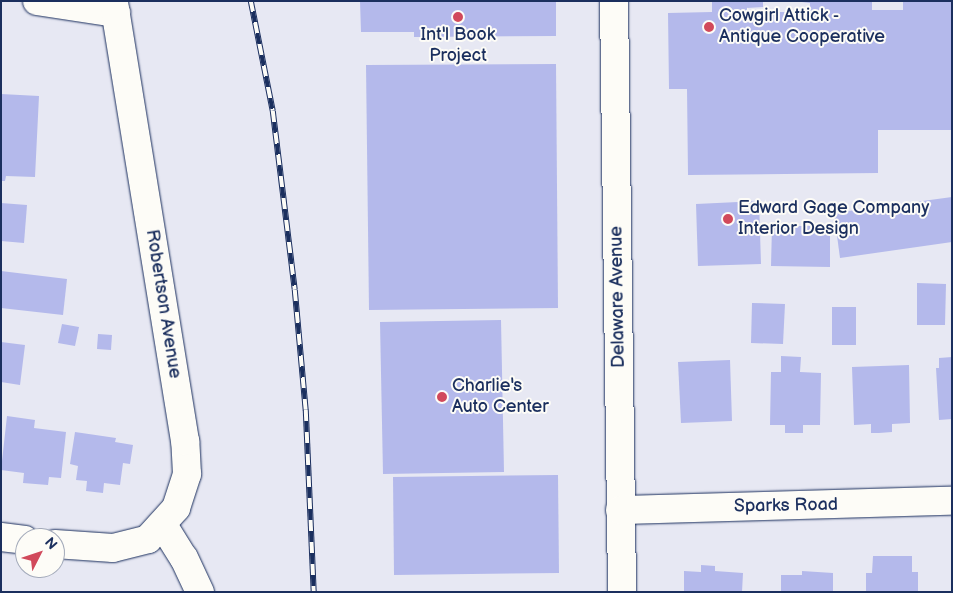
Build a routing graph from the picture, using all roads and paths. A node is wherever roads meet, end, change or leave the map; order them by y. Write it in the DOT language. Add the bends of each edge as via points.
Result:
graph roads {
  1 [pos="37,1"];
  2 [pos="614,1"];
  3 [pos="115,7"];
  4 [pos="952,501"];
  5 [pos="620,510"];
  6 [pos="163,526"];
  7 [pos="1,537"];
  8 [pos="15,539"];
  9 [pos="65,544"];
  10 [pos="200,592"];
  11 [pos="622,592"];
  1 -- 3 [label="street"];
  2 -- 5 [label="street, Delaware Avenue"];
  3 -- 6 [label="street, Robertson Avenue" via="185,441 187,474 184,491"];
  4 -- 5 [label="street, Sparks Road"];
  5 -- 11 [label="street, Delaware Avenue"];
  6 -- 9 [label="street" via="148,539 129,546"];
  6 -- 10 [label="street" via="184,558"];
  7 -- 8 [label="street"];
}
